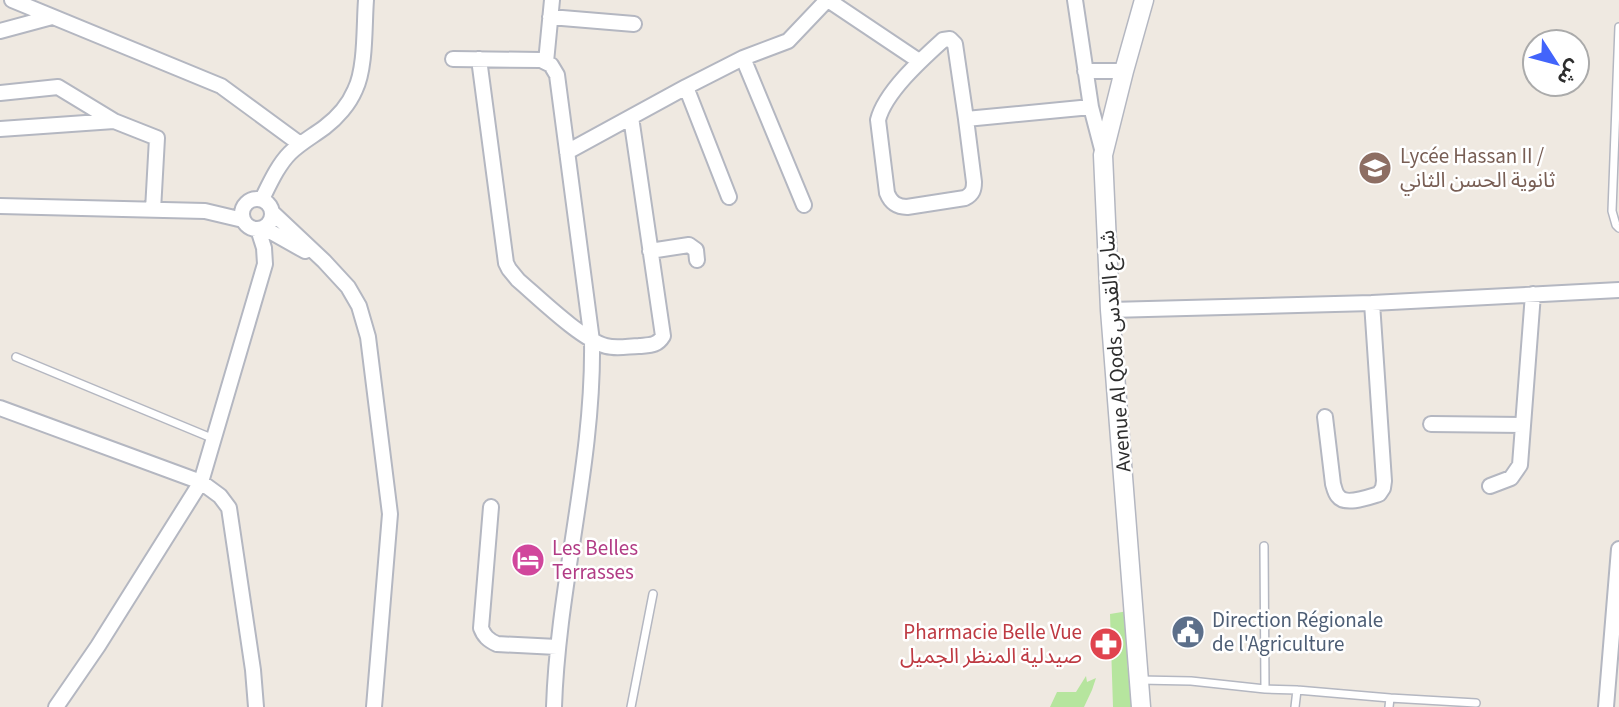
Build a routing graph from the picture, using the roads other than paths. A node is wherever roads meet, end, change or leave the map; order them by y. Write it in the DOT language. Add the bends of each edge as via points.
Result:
graph roads {
  1 [pos="12,0"];
  2 [pos="366,0"];
  3 [pos="552,0"];
  4 [pos="828,0"];
  5 [pos="1075,0"];
  6 [pos="1144,0"];
  7 [pos="550,17"];
  8 [pos="52,18"];
  9 [pos="634,24"];
  10 [pos="1619,27"];
  11 [pos="0,31"];
  12 [pos="743,58"];
  13 [pos="453,59"];
  14 [pos="479,59"];
  15 [pos="919,61"];
  16 [pos="547,62"];
  17 [pos="1085,71"];
  18 [pos="1124,71"];
  19 [pos="686,87"];
  20 [pos="0,93"];
  21 [pos="1091,107"];
  22 [pos="631,117"];
  23 [pos="966,119"];
  24 [pos="114,121"];
  25 [pos="0,129"];
  26 [pos="300,144"];
  27 [pos="567,152"];
  28 [pos="1104,155"];
  29 [pos="729,197"];
  30 [pos="262,199"];
  31 [pos="246,203"];
  32 [pos="804,205"];
  33 [pos="0,206"];
  34 [pos="153,210"];
  35 [pos="205,211"];
  36 [pos="273,213"];
  37 [pos="243,220"];
  38 [pos="261,228"];
  39 [pos="1619,228"];
  40 [pos="650,251"];
  41 [pos="697,260"];
  42 [pos="324,261"];
  43 [pos="1619,290"];
  44 [pos="1533,294"];
  45 [pos="1372,303"];
  46 [pos="1110,310"];
  47 [pos="592,341"];
  48 [pos="16,357"];
  49 [pos="0,408"];
  50 [pos="1325,417"];
  51 [pos="1431,424"];
  52 [pos="1523,425"];
  53 [pos="214,439"];
  54 [pos="201,482"];
  55 [pos="1490,486"];
  56 [pos="491,507"];
  57 [pos="1264,546"];
  58 [pos="1619,549"];
  59 [pos="653,594"];
  60 [pos="1616,624"];
  61 [pos="557,648"];
  62 [pos="1139,680"];
  63 [pos="1265,688"];
  64 [pos="1297,690"];
  65 [pos="1390,698"];
  66 [pos="1476,703"];
  67 [pos="55,707"];
  68 [pos="256,707"];
  69 [pos="374,707"];
  70 [pos="554,707"];
  71 [pos="631,707"];
  72 [pos="1141,707"];
  73 [pos="1295,707"];
  74 [pos="1389,707"];
  75 [pos="1606,707"];
  1 -- 8 [label="street"];
  2 -- 26 [label="street" via="356,90 326,127"];
  3 -- 7 [label="street"];
  4 -- 12 [label="street" via="788,41"];
  4 -- 15 [label="street"];
  5 -- 17 [label="street"];
  6 -- 18 [label="street, Avenue Al Qods شارع القدس"];
  7 -- 9 [label="street"];
  7 -- 16 [label="street"];
  8 -- 11 [label="street"];
  8 -- 26 [label="street" via="221,86"];
  10 -- 39 [label="lane" via="1612,211"];
  12 -- 19 [label="street"];
  12 -- 32 [label="street"];
  13 -- 14 [label="street"];
  14 -- 16 [label="street"];
  14 -- 47 [label="street" via="509,270"];
  15 -- 23 [label="street" via="943,40 955,44"];
  15 -- 23 [label="street" via="889,98 878,120 892,202 907,207 971,194 974,181"];
  16 -- 27 [label="street" via="557,75"];
  17 -- 18 [label="street"];
  17 -- 21 [label="street"];
  18 -- 28 [label="street, Avenue Al Qods شارع القدس"];
  19 -- 22 [label="street"];
  19 -- 29 [label="street"];
  20 -- 24 [label="street" via="58,87"];
  21 -- 23 [label="street"];
  21 -- 28 [label="street"];
  22 -- 27 [label="street"];
  22 -- 40 [label="street"];
  24 -- 25 [label="street"];
  24 -- 34 [label="street" via="156,138"];
  26 -- 30 [label="street" via="278,169"];
  27 -- 47 [label="street"];
  28 -- 46 [label="street, Avenue Al Qods شارع القدس"];
  30 -- 31 [label="street"];
  30 -- 36 [label="street"];
  31 -- 35 [label="street"];
  31 -- 37 [label="street"];
  33 -- 34 [label="street"];
  34 -- 35 [label="street"];
  35 -- 37 [label="street"];
  36 -- 38 [label="street" via="269,224"];
  36 -- 42 [label="street"];
  37 -- 38 [label="street"];
  38 -- 42 [label="street"];
  38 -- 53 [label="street" via="265,264"];
  40 -- 41 [label="street" via="689,245 696,250"];
  40 -- 47 [label="street" via="661,340 654,345 613,347"];
  42 -- 69 [label="street" via="348,287 368,337 390,513"];
  43 -- 44 [label="street"];
  44 -- 45 [label="street"];
  44 -- 52 [label="street"];
  45 -- 46 [label="street"];
  45 -- 50 [label="street" via="1384,481 1379,494 1339,498 1333,484"];
  46 -- 62 [label="street, Avenue Al Qods شارع القدس"];
  47 -- 61 [label="street" via="585,450"];
  48 -- 53 [label="lane"];
  49 -- 54 [label="street"];
  51 -- 52 [label="street"];
  52 -- 55 [label="street" via="1517,471"];
  53 -- 54 [label="street"];
  54 -- 67 [label="street"];
  54 -- 68 [label="street" via="229,508"];
  56 -- 61 [label="street" via="481,628 489,641 497,644"];
  57 -- 63 [label="lane"];
  58 -- 60 [label="street"];
  59 -- 71 [label="lane"];
  60 -- 75 [label="street"];
  61 -- 70 [label="street"];
  62 -- 63 [label="lane"];
  62 -- 72 [label="street, Avenue Al Qods شارع القدس"];
  63 -- 64 [label="lane"];
  64 -- 65 [label="lane"];
  64 -- 73 [label="lane"];
  65 -- 66 [label="lane"];
  65 -- 74 [label="lane"];
}
